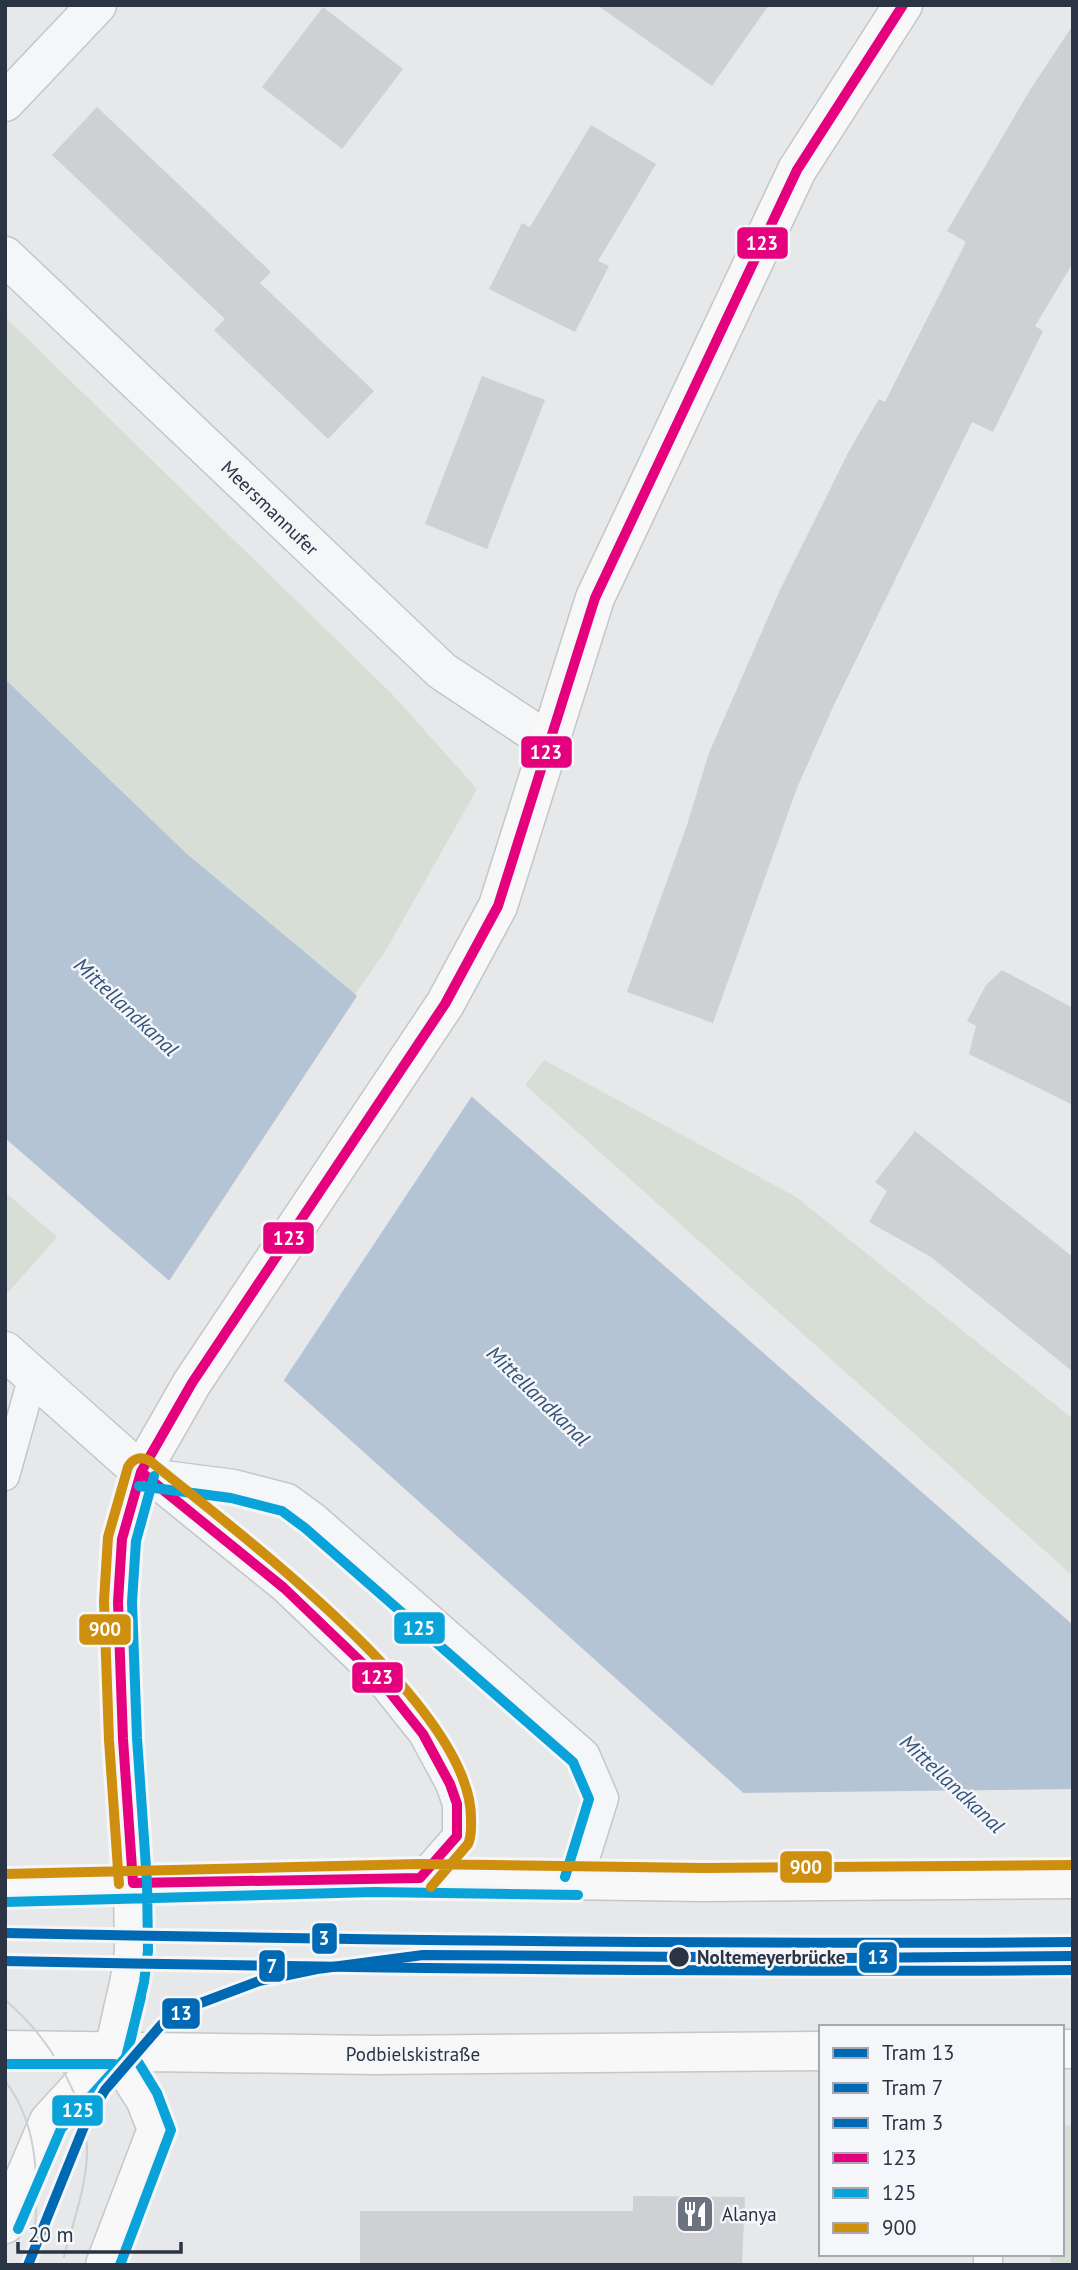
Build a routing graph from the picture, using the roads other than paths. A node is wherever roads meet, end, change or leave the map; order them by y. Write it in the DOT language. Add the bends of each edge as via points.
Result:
graph roads {
  1 [pos="97,5"];
  2 [pos="903,5"];
  3 [pos="5,102"];
  4 [pos="5,256"];
  5 [pos="549,742"];
  6 [pos="19,1364"];
  7 [pos="141,1472"];
  8 [pos="5,1476"];
  9 [pos="420,1878"];
  10 [pos="1073,1879"];
  11 [pos="578,1881"];
  12 [pos="133,1883"];
  13 [pos="5,1888"];
  14 [pos="5,2050"];
  15 [pos="114,2050"];
  16 [pos="819,2051"];
  17 [pos="5,2224"];
  18 [pos="105,2265"];
  1 -- 3 [label="street"];
  2 -- 5 [label="main road" via="797,170 595,598"];
  4 -- 5 [label="street, Meersmannufer" via="442,671"];
  5 -- 7 [label="main road" via="498,906 444,1004 192,1383"];
  6 -- 7 [label="street"];
  6 -- 8 [label="lane"];
  7 -- 9 [label="lane" via="284,1588 380,1680 423,1734 453,1794 457,1836"];
  7 -- 11 [label="lane" via="234,1484 288,1498 586,1754 604,1798"];
  7 -- 12 [label="main road" via="122,1539 118,1602"];
  9 -- 11 [label="main road"];
  9 -- 12 [label="main road"];
  10 -- 11 [label="main road"];
  12 -- 13 [label="main road"];
  12 -- 15 [label="main road" via="134,1951"];
  14 -- 15 [label="main road, Podbielskistraße"];
  15 -- 16 [label="main road, Podbielskistraße" via="376,2055"];
  15 -- 17 [label="main road" via="49,2121"];
  15 -- 18 [label="main road" via="145,2099 157,2129"];
}
